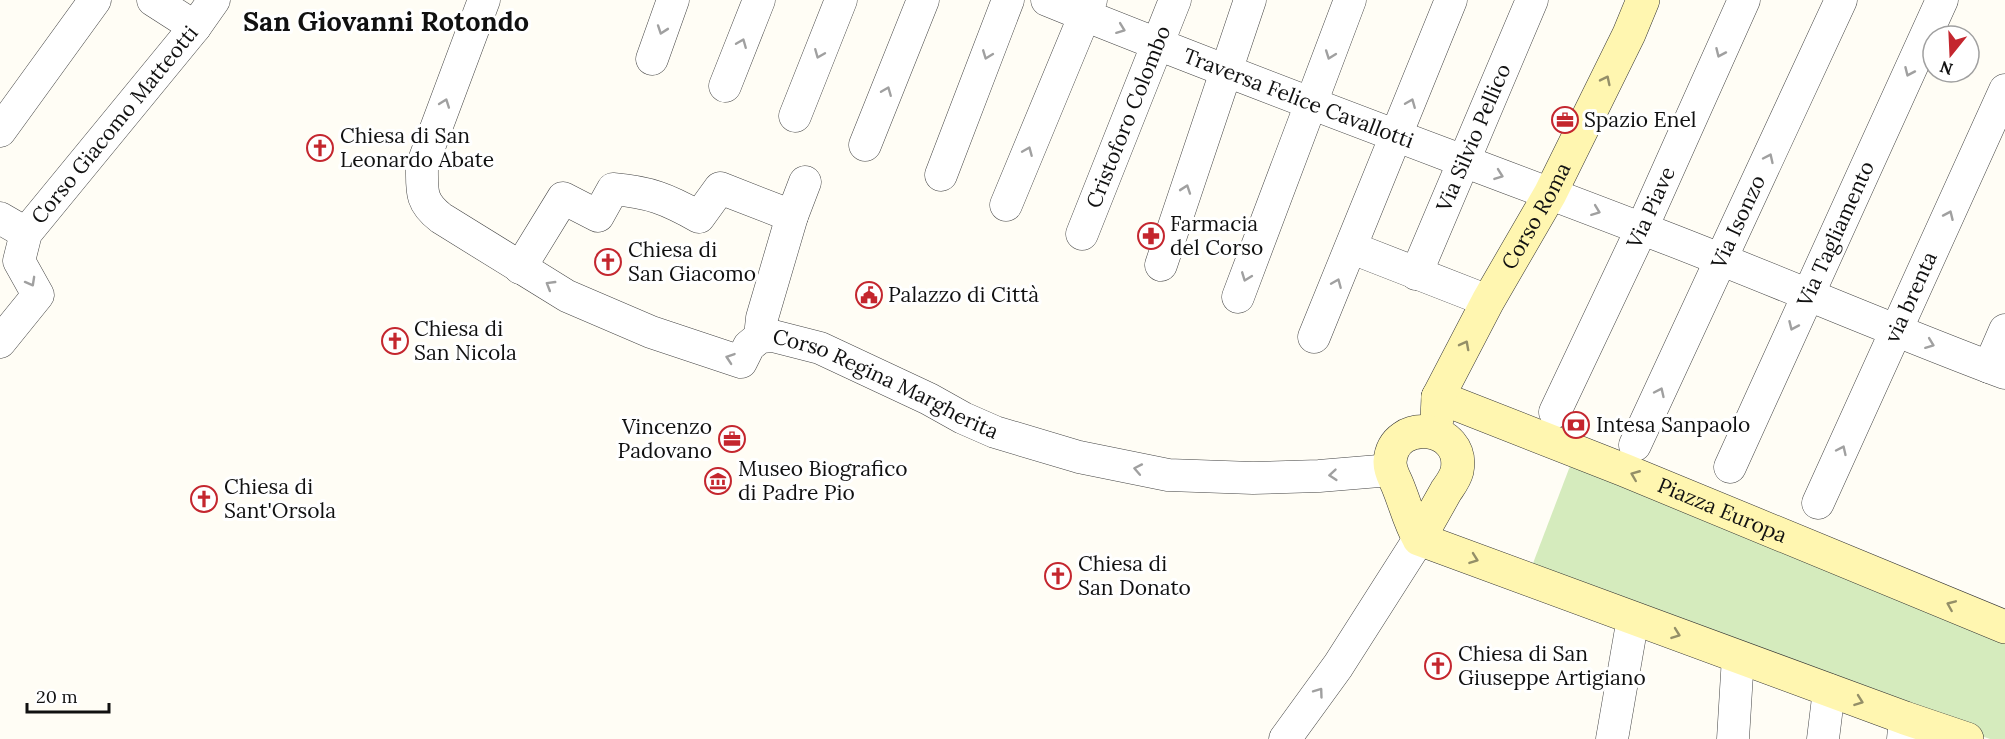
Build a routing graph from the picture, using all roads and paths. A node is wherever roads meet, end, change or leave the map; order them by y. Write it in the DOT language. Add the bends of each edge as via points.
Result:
graph roads {
  1 [pos="95,0"];
  2 [pos="153,0"];
  3 [pos="214,0"];
  4 [pos="484,0"];
  5 [pos="673,0"];
  6 [pos="759,0"];
  7 [pos="841,0"];
  8 [pos="922,0"];
  9 [pos="1008,0"];
  10 [pos="1047,0"];
  11 [pos="1175,0"];
  12 [pos="1250,0"];
  13 [pos="1350,0"];
  14 [pos="1451,0"];
  15 [pos="1532,0"];
  16 [pos="1643,0"];
  17 [pos="1744,0"];
  18 [pos="1841,0"];
  19 [pos="1942,0"];
  20 [pos="1088,8"];
  21 [pos="195,27"];
  22 [pos="1157,44"];
  23 [pos="652,59"];
  24 [pos="1226,71"];
  25 [pos="725,86"];
  26 [pos="2005,90"];
  27 [pos="1312,104"];
  28 [pos="795,116"];
  29 [pos="0,131"];
  30 [pos="1398,135"];
  31 [pos="865,145"];
  32 [pos="1463,162"];
  33 [pos="941,176"];
  34 [pos="805,182"];
  35 [pos="1550,194"];
  36 [pos="1006,205"];
  37 [pos="792,216"];
  38 [pos="13,225"];
  39 [pos="1642,228"];
  40 [pos="1083,234"];
  41 [pos="1352,248"];
  42 [pos="1722,260"];
  43 [pos="1161,265"];
  44 [pos="520,268"];
  45 [pos="1416,274"];
  46 [pos="1808,294"];
  47 [pos="1238,297"];
  48 [pos="1488,302"];
  49 [pos="2005,330"];
  50 [pos="1897,332"];
  51 [pos="760,337"];
  52 [pos="1314,337"];
  53 [pos="0,342"];
  54 [pos="1997,370"];
  55 [pos="1438,397"];
  56 [pos="1479,412"];
  57 [pos="1555,412"];
  58 [pos="1441,437"];
  59 [pos="1635,445"];
  60 [pos="1730,467"];
  61 [pos="1394,477"];
  62 [pos="1448,488"];
  63 [pos="1818,503"];
  64 [pos="1419,539"];
  65 [pos="1633,618"];
  66 [pos="2005,627"];
  67 [pos="1738,657"];
  68 [pos="1829,690"];
  69 [pos="1904,728"];
  70 [pos="1285,739"];
  71 [pos="1612,739"];
  72 [pos="1733,739"];
  73 [pos="1823,739"];
  74 [pos="1967,739"];
  1 -- 29 [label="street"];
  2 -- 21 [label="street"];
  3 -- 21 [label="street, Corso Giacomo Matteotti"];
  44 -- 4 [label="street, Corso Regina Margherita, one-way" via="429,209 422,191 422,166"];
  5 -- 23 [label="street, one-way"];
  25 -- 6 [label="street, one-way"];
  7 -- 28 [label="street, one-way"];
  31 -- 8 [label="street, one-way"];
  9 -- 33 [label="street, one-way"];
  10 -- 20 [label="street, Traversa Felice Cavallotti"];
  11 -- 22 [label="street, Cristoforo Colombo"];
  12 -- 24 [label="street"];
  13 -- 27 [label="street, one-way"];
  30 -- 14 [label="street, one-way"];
  15 -- 32 [label="street, Via Silvio Pellico"];
  35 -- 16 [label="main road, Corso Roma, one-way"];
  17 -- 39 [label="street, Via Piave, one-way"];
  42 -- 18 [label="street, Via Isonzo, one-way"];
  19 -- 46 [label="street, Via Tagliamento, one-way"];
  20 -- 22 [label="street, Traversa Felice Cavallotti, one-way"];
  36 -- 20 [label="street, one-way"];
  21 -- 38 [label="street, Corso Giacomo Matteotti"];
  22 -- 24 [label="street, Traversa Felice Cavallotti"];
  22 -- 40 [label="street, Cristoforo Colombo"];
  24 -- 27 [label="street, Traversa Felice Cavallotti"];
  43 -- 24 [label="street, one-way"];
  50 -- 26 [label="street, via brenta, one-way"];
  27 -- 30 [label="street, Traversa Felice Cavallotti"];
  27 -- 47 [label="street, one-way"];
  30 -- 32 [label="street, Traversa Felice Cavallotti"];
  30 -- 41 [label="street"];
  32 -- 35 [label="street, Traversa Felice Cavallotti, one-way"];
  32 -- 45 [label="street, Via Silvio Pellico"];
  34 -- 37 [label="street"];
  35 -- 39 [label="street, Traversa Felice Cavallotti, one-way"];
  35 -- 48 [label="main road, Corso Roma"];
  37 -- 44 [label="street" via="720,188 699,217 667,199 641,191 613,189 598,216 563,198"];
  37 -- 51 [label="street"];
  38 -- 53 [label="street, Corso Giacomo Matteotti, one-way" via="19,261 38,295"];
  39 -- 42 [label="street, Traversa Felice Cavallotti"];
  39 -- 57 [label="street, Via Piave"];
  41 -- 45 [label="street"];
  52 -- 41 [label="street, one-way"];
  42 -- 46 [label="street, Traversa Felice Cavallotti"];
  59 -- 42 [label="street, Via Isonzo, one-way"];
  51 -- 44 [label="street, Corso Regina Margherita, one-way" via="749,346 741,362 651,332 567,296"];
  45 -- 48 [label="street"];
  46 -- 50 [label="street, Traversa Felice Cavallotti"];
  46 -- 60 [label="street, Via Tagliamento, one-way"];
  55 -- 48 [label="main road, Corso Roma, one-way"];
  49 -- 54 [label="street"];
  50 -- 54 [label="street, Traversa Felice Cavallotti, one-way"];
  63 -- 50 [label="street, via brenta, one-way"];
  61 -- 51 [label="street, Corso Regina Margherita, one-way" via="1171,475 1079,457 995,432 820,348 773,336"];
  55 -- 56 [label="main road, Piazza Europa"];
  55 -- 58 [label="main road, Corso Roma"];
  56 -- 58 [label="main road"];
  66 -- 56 [label="main road, Piazza Europa, one-way"];
  58 -- 61 [label="main road" via="1422,431 1403,438 1390,463"];
  58 -- 62 [label="main road" via="1455,451 1457,464"];
  61 -- 62 [label="main road" via="1408,494 1422,498"];
  61 -- 64 [label="main road"];
  62 -- 64 [label="main road"];
  64 -- 65 [label="main road, one-way"];
  70 -- 64 [label="street, one-way" via="1338,666"];
  65 -- 67 [label="main road, one-way"];
  65 -- 71 [label="street"];
  67 -- 68 [label="main road"];
  67 -- 72 [label="street"];
  68 -- 69 [label="main road, one-way"];
  68 -- 73 [label="street"];
  69 -- 74 [label="main road"];
}
